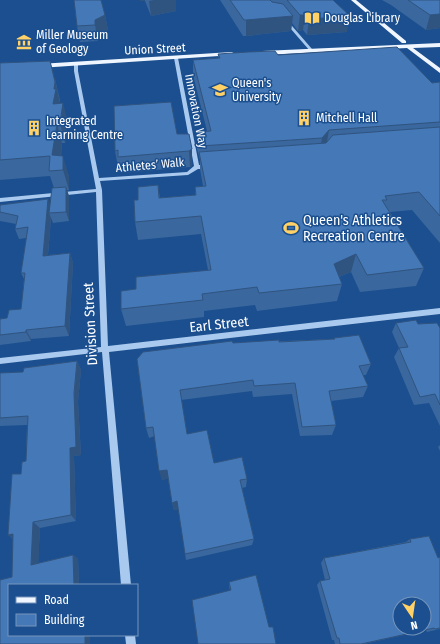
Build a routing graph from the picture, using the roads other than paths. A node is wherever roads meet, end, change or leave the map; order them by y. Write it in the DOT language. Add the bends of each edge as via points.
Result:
graph roads {
  1 [pos="353,0"];
  2 [pos="283,17"];
  3 [pos="440,40"];
  4 [pos="404,42"];
  5 [pos="440,45"];
  6 [pos="409,47"];
  7 [pos="311,50"];
  8 [pos="259,53"];
  9 [pos="236,54"];
  10 [pos="176,58"];
  11 [pos="76,63"];
  12 [pos="31,66"];
  13 [pos="440,71"];
  14 [pos="219,166"];
  15 [pos="197,168"];
  16 [pos="97,180"];
  17 [pos="99,190"];
  18 [pos="0,200"];
  19 [pos="440,311"];
  20 [pos="105,349"];
  21 [pos="0,361"];
  22 [pos="126,584"];
  1 -- 4 [label="main road"];
  2 -- 7 [label="street"];
  3 -- 4 [label="main road"];
  4 -- 6 [label="street"];
  4 -- 7 [label="main road"];
  5 -- 6 [label="main road"];
  6 -- 7 [label="main road"];
  6 -- 13 [label="main road"];
  7 -- 8 [label="main road"];
  9 -- 10 [label="main road, Union Street"];
  10 -- 11 [label="main road, Union Street"];
  10 -- 15 [label="street, Innovation Way"];
  11 -- 12 [label="main road, Union Street"];
  11 -- 16 [label="street, Division Street"];
  14 -- 15 [label="street, Athletes’ Walk"];
  15 -- 16 [label="street, Athletes’ Walk" via="188,173"];
  16 -- 17 [label="street, Division Street"];
  17 -- 18 [label="street"];
  17 -- 20 [label="street, Division Street"];
  19 -- 20 [label="street, Earl Street"];
  20 -- 21 [label="street, Earl Street"];
  20 -- 22 [label="street, Division Street"];
}
